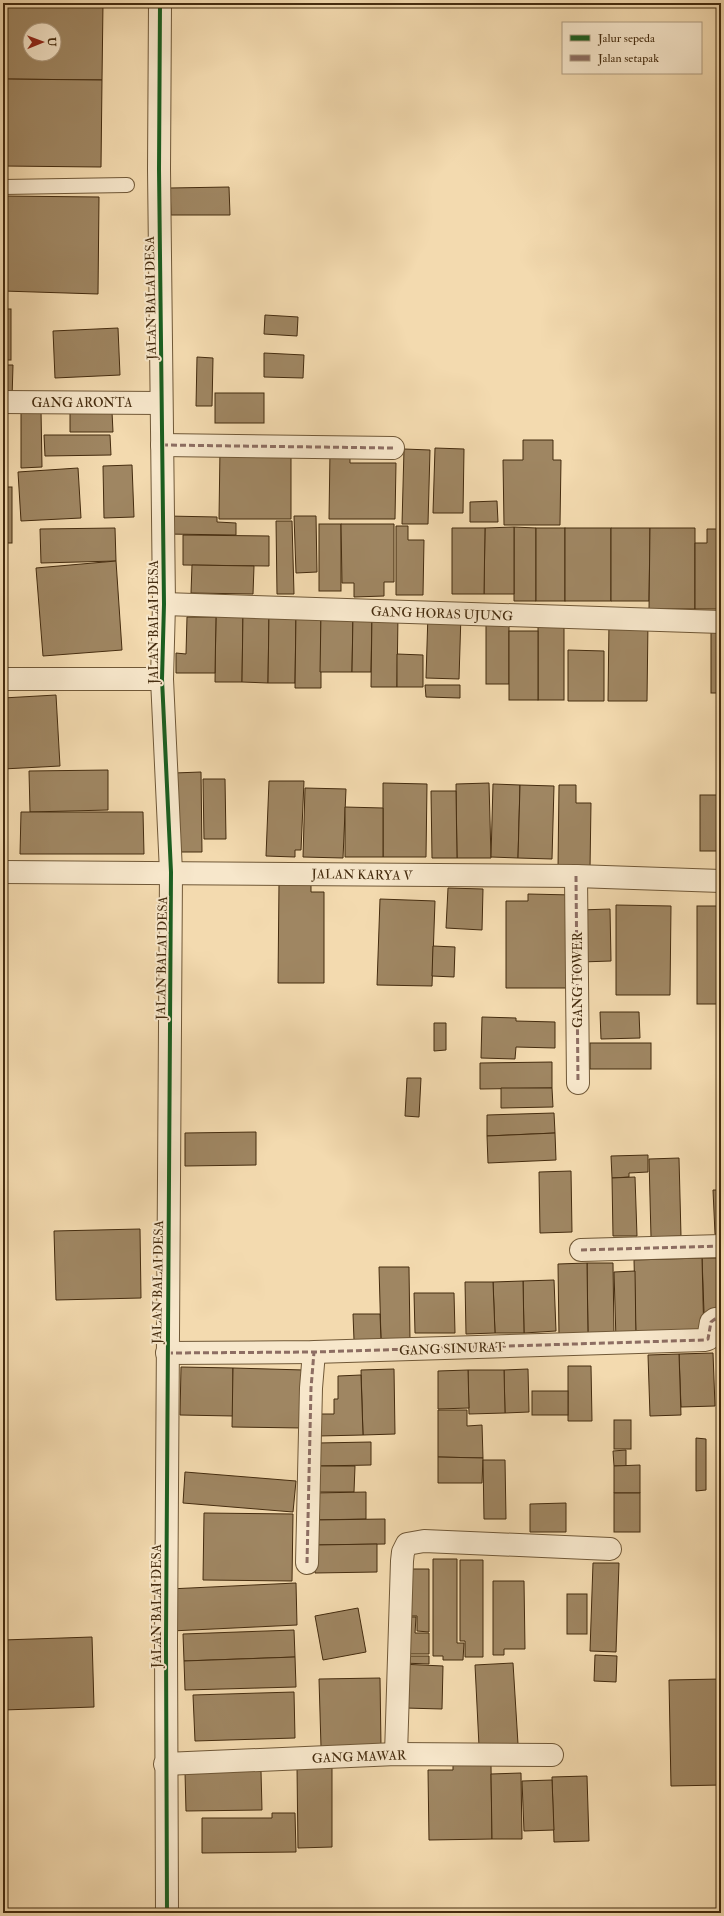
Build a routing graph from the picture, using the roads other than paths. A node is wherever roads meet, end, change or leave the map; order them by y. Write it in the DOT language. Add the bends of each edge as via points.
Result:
graph roads {
  1 [pos="160,3"];
  2 [pos="127,185"];
  3 [pos="3,187"];
  4 [pos="3,402"];
  5 [pos="161,402"];
  6 [pos="162,445"];
  7 [pos="393,448"];
  8 [pos="164,604"];
  9 [pos="721,622"];
  10 [pos="3,679"];
  11 [pos="162,679"];
  12 [pos="3,872"];
  13 [pos="171,872"];
  14 [pos="576,876"];
  15 [pos="721,881"];
  16 [pos="578,1083"];
  17 [pos="721,1246"];
  18 [pos="581,1250"];
  19 [pos="721,1318"];
  20 [pos="314,1352"];
  21 [pos="167,1353"];
  22 [pos="610,1549"];
  23 [pos="307,1563"];
  24 [pos="396,1754"];
  25 [pos="552,1755"];
  26 [pos="165,1764"];
  27 [pos="167,1913"];
  1 -- 5 [label="street, JALAN BALAI DESA"];
  2 -- 3 [label="lane"];
  4 -- 5 [label="street, GANG ARONTA"];
  5 -- 6 [label="street, JALAN BALAI DESA"];
  6 -- 7 [label="street"];
  6 -- 8 [label="street, JALAN BALAI DESA"];
  8 -- 9 [label="street, GANG HORAS UJUNG"];
  8 -- 11 [label="street, JALAN BALAI DESA"];
  10 -- 11 [label="street"];
  11 -- 13 [label="street, JALAN BALAI DESA"];
  12 -- 13 [label="street, JALAN KARYA V"];
  13 -- 14 [label="street, JALAN KARYA V"];
  13 -- 21 [label="street, JALAN BALAI DESA"];
  14 -- 15 [label="street, JALAN KARYA V"];
  14 -- 16 [label="street, GANG TOWER"];
  17 -- 18 [label="street"];
  19 -- 20 [label="street, GANG SINURAT" via="711,1322 708,1339 704,1340"];
  20 -- 21 [label="street, GANG SINURAT"];
  20 -- 23 [label="street"];
  21 -- 26 [label="street, JALAN BALAI DESA"];
  22 -- 24 [label="street" via="424,1541 407,1544 402,1561"];
  24 -- 25 [label="street, GANG MAWAR"];
  24 -- 26 [label="street, GANG MAWAR"];
  26 -- 27 [label="street, JALAN BALAI DESA"];
}
